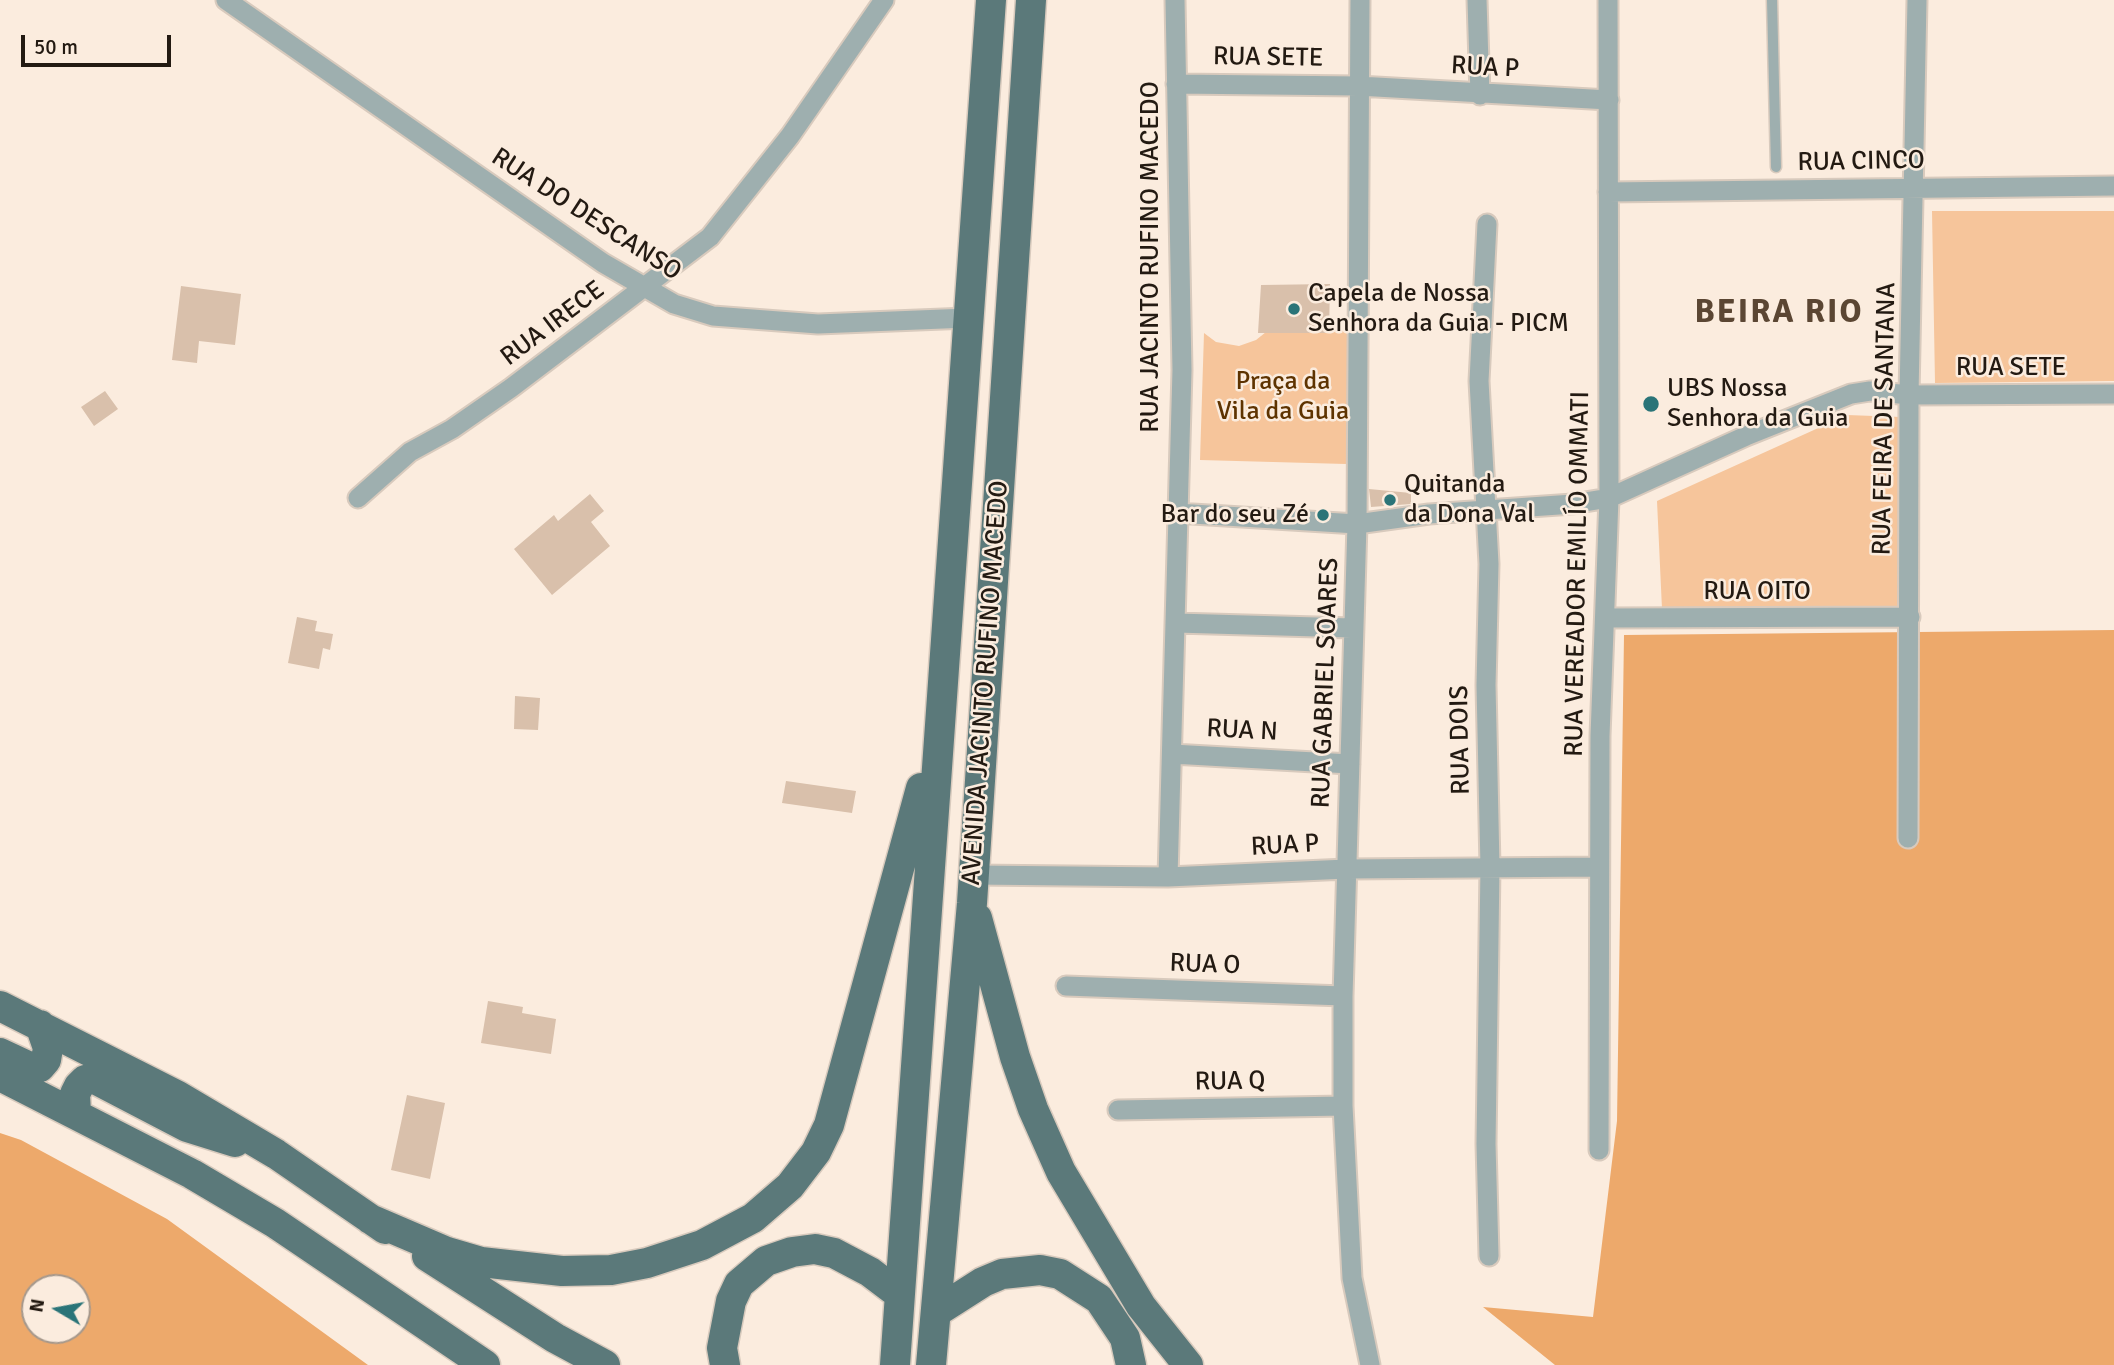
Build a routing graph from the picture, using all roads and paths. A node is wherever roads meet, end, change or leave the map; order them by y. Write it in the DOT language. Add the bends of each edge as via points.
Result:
graph roads {
  1 [pos="226,0"];
  2 [pos="884,0"];
  3 [pos="991,0"];
  4 [pos="1031,0"];
  5 [pos="1175,0"];
  6 [pos="1360,0"];
  7 [pos="1477,0"];
  8 [pos="1608,0"];
  9 [pos="1773,0"];
  10 [pos="1917,0"];
  11 [pos="1176,84"];
  12 [pos="1358,86"];
  13 [pos="1480,95"];
  14 [pos="1609,100"];
  15 [pos="981,148"];
  16 [pos="1776,167"];
  17 [pos="2114,186"];
  18 [pos="1914,188"];
  19 [pos="1608,192"];
  20 [pos="1487,224"];
  21 [pos="1013,274"];
  22 [pos="644,288"];
  23 [pos="968,318"];
  24 [pos="2114,394"];
  25 [pos="1909,395"];
  26 [pos="962,412"];
  27 [pos="1609,498"];
  28 [pos="358,499"];
  29 [pos="1487,512"];
  30 [pos="1176,513"];
  31 [pos="1357,524"];
  32 [pos="996,527"];
  33 [pos="1910,617"];
  34 [pos="1605,618"];
  35 [pos="1175,623"];
  36 [pos="1352,628"];
  37 [pos="938,723"];
  38 [pos="1172,754"];
  39 [pos="1350,764"];
  40 [pos="1908,838"];
  41 [pos="1490,867"];
  42 [pos="1599,867"];
  43 [pos="1347,869"];
  44 [pos="1168,877"];
  45 [pos="973,889"];
  46 [pos="1066,986"];
  47 [pos="1343,996"];
  48 [pos="0,1006"];
  49 [pos="40,1025"];
  50 [pos="0,1053"];
  51 [pos="0,1076"];
  52 [pos="1343,1106"];
  53 [pos="1118,1110"];
  54 [pos="76,1114"];
  55 [pos="1599,1150"];
  56 [pos="276,1154"];
  57 [pos="370,1219"];
  58 [pos="1489,1256"];
  59 [pos="899,1294"];
  60 [pos="936,1312"];
  61 [pos="485,1365"];
  62 [pos="605,1365"];
  63 [pos="725,1365"];
  64 [pos="895,1365"];
  65 [pos="931,1365"];
  66 [pos="1132,1365"];
  67 [pos="1188,1365"];
  68 [pos="1370,1365"];
  1 -- 22 [label="street, RUA DO DESCANSO"];
  2 -- 22 [label="street, RUA IRECE" via="730,214 694,251"];
  3 -- 15 [label="main road, AVENIDA JACINTO RUFINO MACEDO"];
  4 -- 21 [label="main road, AVENIDA JACINTO RUFINO MACEDO"];
  5 -- 11 [label="street, RUA JACINTO RUFINO MACEDO"];
  6 -- 12 [label="street, RUA GABRIEL SOARES"];
  7 -- 13 [label="street"];
  8 -- 14 [label="street, RUA VEREADOR EMILÍO OMMATI"];
  9 -- 16 [label="lane"];
  10 -- 18 [label="street, RUA FEIRA DE SANTANA"];
  11 -- 12 [label="street, RUA SETE"];
  11 -- 30 [label="street, RUA JACINTO RUFINO MACEDO" via="1182,277"];
  12 -- 13 [label="street, RUA P"];
  12 -- 31 [label="street, RUA GABRIEL SOARES"];
  13 -- 14 [label="street, RUA P"];
  14 -- 19 [label="street, RUA VEREADOR EMILÍO OMMATI"];
  15 -- 21 [label="main road" via="993,130 1001,128 1013,142 1009,192"];
  15 -- 23 [label="main road, AVENIDA JACINTO RUFINO MACEDO"];
  17 -- 18 [label="street, RUA CINCO"];
  18 -- 19 [label="street, RUA CINCO"];
  18 -- 25 [label="street, RUA FEIRA DE SANTANA"];
  19 -- 27 [label="street, RUA VEREADOR EMILÍO OMMATI"];
  20 -- 29 [label="street, RUA DOIS" via="1479,381"];
  21 -- 32 [label="main road, AVENIDA JACINTO RUFINO MACEDO"];
  22 -- 23 [label="street, RUA DO DESCANSO" via="674,304 713,316 818,324"];
  22 -- 28 [label="street, RUA IRECE" via="452,429 410,452"];
  23 -- 26 [label="main road, AVENIDA JACINTO RUFINO MACEDO"];
  24 -- 25 [label="street, RUA SETE"];
  25 -- 27 [label="street" via="1851,394"];
  25 -- 33 [label="street, RUA FEIRA DE SANTANA"];
  26 -- 32 [label="main road" via="971,486 969,550 981,550"];
  26 -- 37 [label="main road, AVENIDA JACINTO RUFINO MACEDO"];
  27 -- 29 [label="street"];
  27 -- 34 [label="street, RUA VEREADOR EMILÍO OMMATI"];
  29 -- 31 [label="street"];
  29 -- 41 [label="street, RUA DOIS"];
  30 -- 31 [label="street"];
  30 -- 35 [label="street, RUA JACINTO RUFINO MACEDO"];
  31 -- 36 [label="street, RUA GABRIEL SOARES"];
  32 -- 45 [label="main road, AVENIDA JACINTO RUFINO MACEDO"];
  33 -- 34 [label="street, RUA OITO"];
  33 -- 40 [label="street, RUA FEIRA DE SANTANA"];
  34 -- 42 [label="street, RUA VEREADOR EMILÍO OMMATI"];
  35 -- 36 [label="street"];
  35 -- 38 [label="street, RUA JACINTO RUFINO MACEDO"];
  36 -- 39 [label="street, RUA GABRIEL SOARES"];
  37 -- 57 [label="main road" via="829,1125 816,1152 790,1186 752,1218 702,1245 647,1264 611,1270 562,1271 481,1262"];
  37 -- 59 [label="main road, AVENIDA JACINTO RUFINO MACEDO"];
  38 -- 39 [label="street, RUA N"];
  38 -- 44 [label="street, RUA JACINTO RUFINO MACEDO"];
  39 -- 43 [label="street, RUA GABRIEL SOARES"];
  41 -- 42 [label="street, RUA P"];
  41 -- 43 [label="street, RUA P"];
  41 -- 58 [label="street, RUA DOIS"];
  42 -- 55 [label="street, RUA VEREADOR EMILÍO OMMATI"];
  43 -- 44 [label="street, RUA P"];
  43 -- 47 [label="street, RUA GABRIEL SOARES"];
  44 -- 45 [label="street, RUA P"];
  45 -- 60 [label="main road, AVENIDA JACINTO RUFINO MACEDO"];
  45 -- 67 [label="main road" via="1015,1057 1033,1109 1062,1172 1140,1306"];
  46 -- 47 [label="street, RUA O"];
  47 -- 52 [label="street, RUA GABRIEL SOARES"];
  48 -- 49 [label="main road"];
  49 -- 50 [label="main road" via="48,1048 40,1067 30,1068"];
  49 -- 56 [label="main road" via="178,1096"];
  51 -- 54 [label="main road"];
  52 -- 53 [label="street, RUA Q"];
  52 -- 68 [label="street, RUA GABRIEL SOARES" via="1352,1278"];
  54 -- 56 [label="main road" via="75,1094 85,1080 93,1078 187,1127"];
  54 -- 61 [label="main road" via="275,1223"];
  56 -- 57 [label="main road"];
  57 -- 62 [label="main road"];
  59 -- 63 [label="main road" via="834,1253 815,1249 766,1261 739,1284 731,1301 722,1348"];
  59 -- 64 [label="main road, AVENIDA JACINTO RUFINO MACEDO"];
  60 -- 65 [label="main road, AVENIDA JACINTO RUFINO MACEDO"];
  60 -- 66 [label="main road" via="1002,1274 1040,1270 1060,1274 1099,1299 1125,1338"];
}
